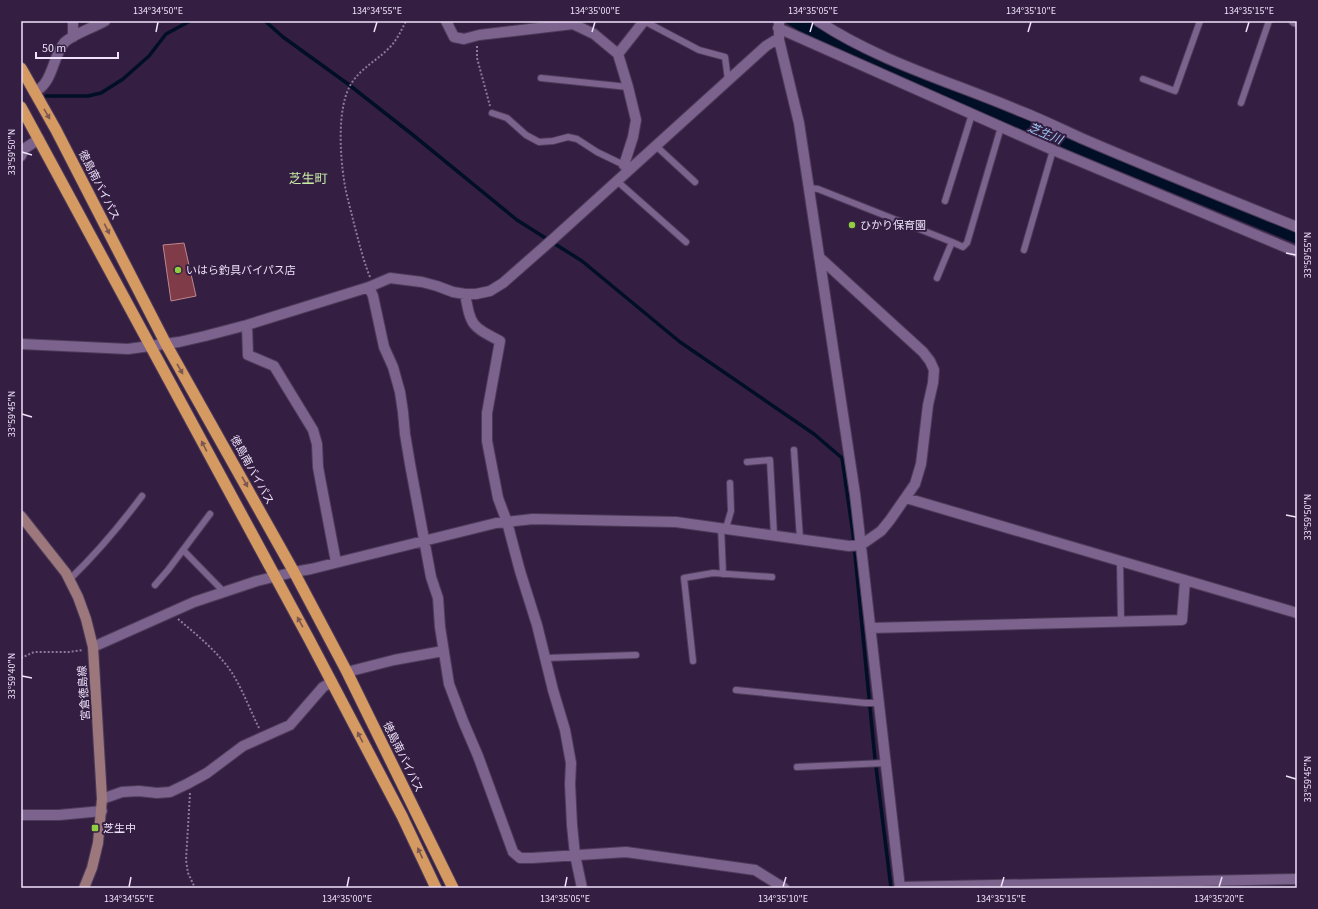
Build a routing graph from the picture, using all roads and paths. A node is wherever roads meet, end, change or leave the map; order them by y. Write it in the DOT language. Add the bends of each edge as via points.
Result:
graph roads {
  1 [pos="73,21"];
  2 [pos="105,21"];
  3 [pos="406,21"];
  4 [pos="446,21"];
  5 [pos="644,21"];
  6 [pos="818,21"];
  7 [pos="1200,21"];
  8 [pos="1269,21"];
  9 [pos="1294,21"];
  10 [pos="1297,22"];
  11 [pos="575,23"];
  12 [pos="779,24"];
  13 [pos="479,35"];
  14 [pos="73,37"];
  15 [pos="773,42"];
  16 [pos="618,54"];
  17 [pos="21,68"];
  18 [pos="541,78"];
  19 [pos="1143,79"];
  20 [pos="728,80"];
  21 [pos="628,87"];
  22 [pos="34,92"];
  23 [pos="1241,103"];
  24 [pos="21,107"];
  25 [pos="492,113"];
  26 [pos="972,114"];
  27 [pos="1000,127"];
  28 [pos="39,139"];
  29 [pos="656,146"];
  30 [pos="1053,150"];
  31 [pos="21,156"];
  32 [pos="626,167"];
  33 [pos="617,181"];
  34 [pos="695,182"];
  35 [pos="809,188"];
  36 [pos="945,201"];
  37 [pos="1297,227"];
  38 [pos="686,242"];
  39 [pos="952,242"];
  40 [pos="1024,250"];
  41 [pos="1297,252"];
  42 [pos="819,257"];
  43 [pos="937,278"];
  44 [pos="371,286"];
  45 [pos="465,294"];
  46 [pos="246,325"];
  47 [pos="21,344"];
  48 [pos="166,344"];
  49 [pos="150,346"];
  50 [pos="794,450"];
  51 [pos="747,462"];
  52 [pos="730,483"];
  53 [pos="142,496"];
  54 [pos="906,498"];
  55 [pos="210,514"];
  56 [pos="21,516"];
  57 [pos="507,522"];
  58 [pos="723,528"];
  59 [pos="774,535"];
  60 [pos="800,539"];
  61 [pos="424,541"];
  62 [pos="856,545"];
  63 [pos="183,550"];
  64 [pos="1120,561"];
  65 [pos="336,562"];
  66 [pos="294,572"];
  67 [pos="723,574"];
  68 [pos="275,577"];
  69 [pos="772,577"];
  70 [pos="69,580"];
  71 [pos="1185,580"];
  72 [pos="155,585"];
  73 [pos="224,592"];
  74 [pos="1297,613"];
  75 [pos="171,614"];
  76 [pos="1121,622"];
  77 [pos="871,628"];
  78 [pos="93,648"];
  79 [pos="444,651"];
  80 [pos="636,655"];
  81 [pos="21,658"];
  82 [pos="546,658"];
  83 [pos="693,661"];
  84 [pos="347,672"];
  85 [pos="332,682"];
  86 [pos="736,690"];
  87 [pos="875,703"];
  88 [pos="263,737"];
  89 [pos="879,764"];
  90 [pos="797,767"];
  91 [pos="187,784"];
  92 [pos="102,799"];
  93 [pos="102,811"];
  94 [pos="21,815"];
  95 [pos="575,855"];
  96 [pos="1297,879"];
  97 [pos="84,888"];
  98 [pos="195,888"];
  99 [pos="436,888"];
  100 [pos="454,888"];
  101 [pos="582,888"];
  102 [pos="784,888"];
  103 [pos="900,888"];
  1 -- 14 [label="street"];
  2 -- 14 [label="street"];
  3 -- 44 [label="path" via="389,49 367,65 351,84 344,101 341,120 344,180"];
  4 -- 13 [label="street" via="454,37 464,39"];
  5 -- 16 [label="street"];
  5 -- 20 [label="lane" via="699,50 725,57"];
  6 -- 37 [label="street" via="865,48"];
  7 -- 19 [label="lane" via="1175,91"];
  8 -- 23 [label="lane"];
  9 -- 10 [label="street"];
  11 -- 13 [label="street"];
  11 -- 16 [label="street" via="594,34"];
  12 -- 15 [label="street"];
  12 -- 26 [label="street"];
  13 -- 25 [label="path" via="477,58"];
  14 -- 22 [label="street" via="65,42 58,53 41,89"];
  15 -- 20 [label="street"];
  15 -- 35 [label="street" via="799,123"];
  16 -- 21 [label="street"];
  17 -- 22 [label="highway, 徳島南バイパス"];
  18 -- 21 [label="lane"];
  20 -- 29 [label="street"];
  21 -- 32 [label="street" via="636,120"];
  22 -- 48 [label="highway, 徳島南バイパス, one-way"];
  24 -- 28 [label="highway"];
  25 -- 32 [label="lane" via="507,118 526,135 539,142 568,137 576,139"];
  26 -- 27 [label="street"];
  26 -- 36 [label="lane"];
  27 -- 30 [label="street"];
  27 -- 39 [label="lane" via="967,244 963,247"];
  28 -- 31 [label="street" via="24,149"];
  28 -- 49 [label="highway"];
  29 -- 32 [label="street"];
  29 -- 34 [label="lane"];
  30 -- 40 [label="lane"];
  30 -- 41 [label="street"];
  32 -- 33 [label="street"];
  33 -- 38 [label="lane"];
  33 -- 45 [label="street" via="503,283 490,291"];
  35 -- 39 [label="lane" via="818,189"];
  35 -- 42 [label="street"];
  39 -- 43 [label="lane"];
  42 -- 54 [label="street" via="922,352 930,360 934,370 921,464"];
  42 -- 62 [label="street" via="855,494"];
  44 -- 45 [label="street" via="390,278 402,279"];
  44 -- 46 [label="street"];
  44 -- 61 [label="street" via="384,347 400,392"];
  45 -- 57 [label="street" via="469,317 474,326 500,341 487,413 487,441 498,498"];
  46 -- 48 [label="street"];
  46 -- 65 [label="street" via="248,355 274,366 313,430"];
  47 -- 49 [label="street" via="128,349"];
  48 -- 49 [label="street"];
  48 -- 66 [label="highway, 徳島南バイパス, one-way"];
  68 -- 49 [label="highway, one-way"];
  50 -- 60 [label="lane"];
  51 -- 59 [label="lane" via="770,460"];
  52 -- 58 [label="lane" via="731,511"];
  53 -- 70 [label="lane" via="115,532"];
  54 -- 62 [label="street" via="881,531"];
  54 -- 64 [label="street"];
  55 -- 63 [label="lane"];
  56 -- 70 [label="main road, 宮倉徳島線"];
  57 -- 58 [label="street" via="533,519 676,522"];
  57 -- 61 [label="street" via="496,522"];
  57 -- 82 [label="street"];
  58 -- 59 [label="street"];
  58 -- 67 [label="lane"];
  59 -- 60 [label="street"];
  60 -- 62 [label="street"];
  61 -- 65 [label="street"];
  61 -- 79 [label="street" via="438,598"];
  62 -- 77 [label="street"];
  63 -- 72 [label="lane"];
  63 -- 73 [label="lane"];
  64 -- 71 [label="street"];
  64 -- 76 [label="lane"];
  65 -- 66 [label="street"];
  66 -- 68 [label="street"];
  66 -- 84 [label="highway, 徳島南バイパス"];
  67 -- 69 [label="lane"];
  67 -- 83 [label="lane" via="713,573 684,578"];
  68 -- 73 [label="street"];
  85 -- 68 [label="highway, one-way"];
  70 -- 78 [label="main road, 宮倉徳島線" via="86,619"];
  71 -- 74 [label="street"];
  71 -- 76 [label="street" via="1182,620"];
  73 -- 75 [label="street" via="194,602"];
  75 -- 78 [label="street"];
  75 -- 88 [label="path" via="211,648 228,668 241,689"];
  76 -- 77 [label="street"];
  77 -- 87 [label="street"];
  78 -- 81 [label="path" via="68,652 34,652"];
  78 -- 92 [label="main road, 宮倉徳島線"];
  79 -- 84 [label="street"];
  79 -- 95 [label="street" via="449,684 513,852 520,858"];
  80 -- 82 [label="lane"];
  82 -- 95 [label="street" via="571,763"];
  84 -- 100 [label="highway, 徳島南バイパス"];
  85 -- 88 [label="street" via="323,687 290,725"];
  99 -- 85 [label="highway, one-way" via="402,816"];
  86 -- 87 [label="lane"];
  87 -- 89 [label="street"];
  88 -- 91 [label="street" via="243,746 207,773"];
  89 -- 90 [label="lane"];
  89 -- 103 [label="street"];
  91 -- 92 [label="street" via="170,792 122,792"];
  91 -- 98 [label="path" via="190,797 186,860 188,873"];
  92 -- 93 [label="main road, 宮倉徳島線"];
  93 -- 94 [label="street"];
  93 -- 97 [label="main road, 宮倉徳島線" via="98,843"];
  95 -- 101 [label="street"];
  95 -- 102 [label="street" via="626,852 755,870"];
  96 -- 103 [label="street"];
}
